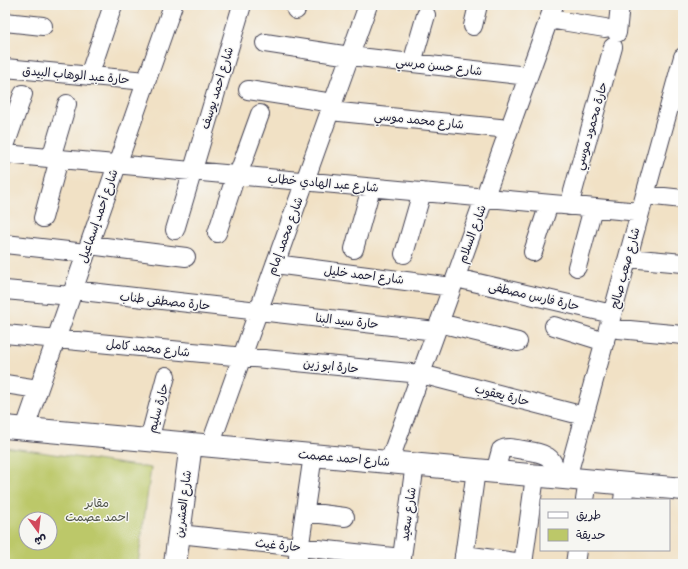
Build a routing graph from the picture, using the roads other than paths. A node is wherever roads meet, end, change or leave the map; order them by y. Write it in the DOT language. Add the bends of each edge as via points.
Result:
graph roads {
  1 [pos="113,5"];
  2 [pos="173,5"];
  3 [pos="242,5"];
  4 [pos="368,5"];
  5 [pos="478,5"];
  6 [pos="620,5"];
  7 [pos="551,12"];
  8 [pos="426,15"];
  9 [pos="5,22"];
  10 [pos="43,26"];
  11 [pos="473,26"];
  12 [pos="611,36"];
  13 [pos="265,43"];
  14 [pos="350,56"];
  15 [pos="683,57"];
  16 [pos="412,63"];
  17 [pos="5,68"];
  18 [pos="90,76"];
  19 [pos="528,76"];
  20 [pos="146,81"];
  21 [pos="679,85"];
  22 [pos="248,90"];
  23 [pos="23,94"];
  24 [pos="66,104"];
  25 [pos="331,107"];
  26 [pos="260,114"];
  27 [pos="509,129"];
  28 [pos="5,146"];
  29 [pos="5,154"];
  30 [pos="55,159"];
  31 [pos="116,164"];
  32 [pos="192,171"];
  33 [pos="237,175"];
  34 [pos="304,182"];
  35 [pos="371,188"];
  36 [pos="422,192"];
  37 [pos="645,195"];
  38 [pos="485,198"];
  39 [pos="683,199"];
  40 [pos="549,204"];
  41 [pos="569,206"];
  42 [pos="593,208"];
  43 [pos="640,212"];
  44 [pos="43,218"];
  45 [pos="175,230"];
  46 [pos="217,233"];
  47 [pos="5,244"];
  48 [pos="88,249"];
  49 [pos="354,249"];
  50 [pos="532,252"];
  51 [pos="404,254"];
  52 [pos="186,258"];
  53 [pos="628,258"];
  54 [pos="275,264"];
  55 [pos="683,264"];
  56 [pos="577,266"];
  57 [pos="454,282"];
  58 [pos="5,290"];
  59 [pos="72,293"];
  60 [pos="258,311"];
  61 [pos="554,326"];
  62 [pos="438,327"];
  63 [pos="608,328"];
  64 [pos="5,334"];
  65 [pos="683,335"];
  66 [pos="56,339"];
  67 [pos="518,342"];
  68 [pos="241,357"];
  69 [pos="420,374"];
  70 [pos="166,376"];
  71 [pos="5,384"];
  72 [pos="38,389"];
  73 [pos="584,416"];
  74 [pos="15,428"];
  75 [pos="149,440"];
  76 [pos="200,445"];
  77 [pos="313,455"];
  78 [pos="389,462"];
  79 [pos="415,464"];
  80 [pos="486,471"];
  81 [pos="535,476"];
  82 [pos="562,478"];
  83 [pos="683,489"];
  84 [pos="587,490"];
  85 [pos="624,492"];
  86 [pos="305,512"];
  87 [pos="345,517"];
  88 [pos="179,534"];
  89 [pos="577,551"];
  90 [pos="299,555"];
  91 [pos="464,560"];
  92 [pos="401,561"];
  93 [pos="523,563"];
  94 [pos="175,564"];
  95 [pos="575,564"];
  1 -- 18 [label="street"];
  2 -- 20 [label="street, شارع أحمد إسماعيل"];
  3 -- 32 [label="street, شارع احمد يوسف"];
  4 -- 14 [label="street, شارع محمد إمام"];
  5 -- 11 [label="street"];
  6 -- 12 [label="street, حارة محمود موسي"];
  7 -- 12 [label="street"];
  7 -- 19 [label="street, شارع السلام"];
  8 -- 16 [label="street"];
  9 -- 10 [label="street"];
  12 -- 41 [label="street, حارة محمود موسي"];
  13 -- 14 [label="street, شارع حسن مرسي"];
  14 -- 16 [label="street, شارع حسن مرسي"];
  14 -- 25 [label="street, شارع محمد إمام"];
  15 -- 21 [label="street, شارع صعب صالح"];
  16 -- 19 [label="street, شارع حسن مرسي"];
  17 -- 18 [label="street, حارة عبد الوهاب البيدق"];
  18 -- 20 [label="street, حارة عبد الوهاب البيدق"];
  19 -- 27 [label="street, شارع السلام"];
  20 -- 31 [label="street, شارع أحمد إسماعيل"];
  21 -- 37 [label="street, شارع صعب صالح"];
  22 -- 25 [label="street, شارع محمد موسي"];
  23 -- 28 [label="street"];
  24 -- 30 [label="street"];
  25 -- 27 [label="street, شارع محمد موسي"];
  25 -- 34 [label="street, شارع محمد إمام"];
  26 -- 33 [label="street"];
  27 -- 38 [label="street, شارع السلام"];
  29 -- 30 [label="street, شارع عبد الهادي خطاب"];
  30 -- 31 [label="street, شارع عبد الهادي خطاب"];
  30 -- 44 [label="street"];
  31 -- 32 [label="street, شارع عبد الهادي خطاب"];
  31 -- 48 [label="street, شارع أحمد إسماعيل"];
  32 -- 33 [label="street, شارع عبد الهادي خطاب"];
  32 -- 45 [label="street, شارع احمد يوسف"];
  33 -- 34 [label="street, شارع عبد الهادي خطاب"];
  33 -- 46 [label="street"];
  34 -- 35 [label="street, شارع عبد الهادي خطاب"];
  34 -- 54 [label="street, شارع محمد إمام"];
  35 -- 36 [label="street, شارع عبد الهادي خطاب"];
  35 -- 49 [label="street"];
  36 -- 38 [label="street, شارع عبد الهادي خطاب"];
  36 -- 51 [label="street"];
  37 -- 39 [label="street"];
  37 -- 43 [label="street, شارع صعب صالح"];
  38 -- 40 [label="street, شارع عبد الهادي خطاب"];
  38 -- 57 [label="street, شارع السلام"];
  40 -- 41 [label="street, شارع عبد الهادي خطاب"];
  40 -- 50 [label="street"];
  41 -- 42 [label="street, شارع عبد الهادي خطاب"];
  42 -- 43 [label="street, شارع عبد الهادي خطاب"];
  42 -- 56 [label="street"];
  43 -- 53 [label="street, شارع صعب صالح"];
  47 -- 48 [label="street"];
  48 -- 52 [label="street"];
  48 -- 59 [label="street, شارع أحمد إسماعيل"];
  53 -- 55 [label="street"];
  53 -- 63 [label="street, شارع صعب صالح"];
  54 -- 57 [label="street, شارع احمد خليل"];
  54 -- 60 [label="street, شارع محمد إمام"];
  57 -- 62 [label="street, شارع السلام"];
  57 -- 63 [label="street, حارة فارس مصطفى"];
  58 -- 59 [label="street, حارة مصطفى طناب"];
  59 -- 60 [label="street, حارة مصطفى طناب"];
  59 -- 66 [label="street, شارع أحمد إسماعيل"];
  60 -- 62 [label="street, حارة سيد البنا"];
  60 -- 68 [label="street, شارع محمد إمام"];
  61 -- 63 [label="street"];
  62 -- 67 [label="street, حارة سيد البنا"];
  62 -- 69 [label="street, شارع السلام"];
  63 -- 65 [label="street"];
  63 -- 73 [label="street, شارع صعب صالح"];
  64 -- 66 [label="street, شارع محمد كامل"];
  66 -- 68 [label="street, شارع محمد كامل"];
  66 -- 72 [label="street, شارع أحمد إسماعيل"];
  68 -- 69 [label="street, حارة ابو زين"];
  68 -- 76 [label="street, شارع محمد إمام"];
  69 -- 73 [label="street, حارة يعقوب"];
  69 -- 78 [label="street, شارع السلام"];
  70 -- 75 [label="street, حارة سليم"];
  71 -- 72 [label="street"];
  72 -- 74 [label="street, شارع أحمد إسماعيل"];
  73 -- 82 [label="street, شارع صعب صالح"];
  74 -- 75 [label="main road, شارع احمد عصمت"];
  75 -- 76 [label="main road, شارع احمد عصمت"];
  76 -- 77 [label="main road, شارع احمد عصمت"];
  76 -- 88 [label="main road, شارع العشرين"];
  77 -- 78 [label="main road, شارع احمد عصمت"];
  77 -- 86 [label="street"];
  78 -- 79 [label="main road, شارع احمد عصمت"];
  79 -- 80 [label="main road, شارع احمد عصمت"];
  79 -- 92 [label="street, شارع سعيد"];
  80 -- 81 [label="main road, شارع احمد عصمت"];
  80 -- 82 [label="street" via="501,450 509,448 548,456"];
  80 -- 91 [label="street"];
  81 -- 82 [label="main road, شارع احمد عصمت"];
  81 -- 93 [label="street"];
  82 -- 84 [label="main road, شارع احمد عصمت"];
  83 -- 85 [label="main road, شارع احمد عصمت"];
  84 -- 85 [label="main road, شارع احمد عصمت"];
  86 -- 87 [label="street"];
  86 -- 90 [label="street"];
  88 -- 90 [label="street, حارة غيث"];
  88 -- 94 [label="main road, شارع العشرين"];
  89 -- 95 [label="street"];
  90 -- 92 [label="street, حارة غيث"];
  91 -- 93 [label="street"];
}
